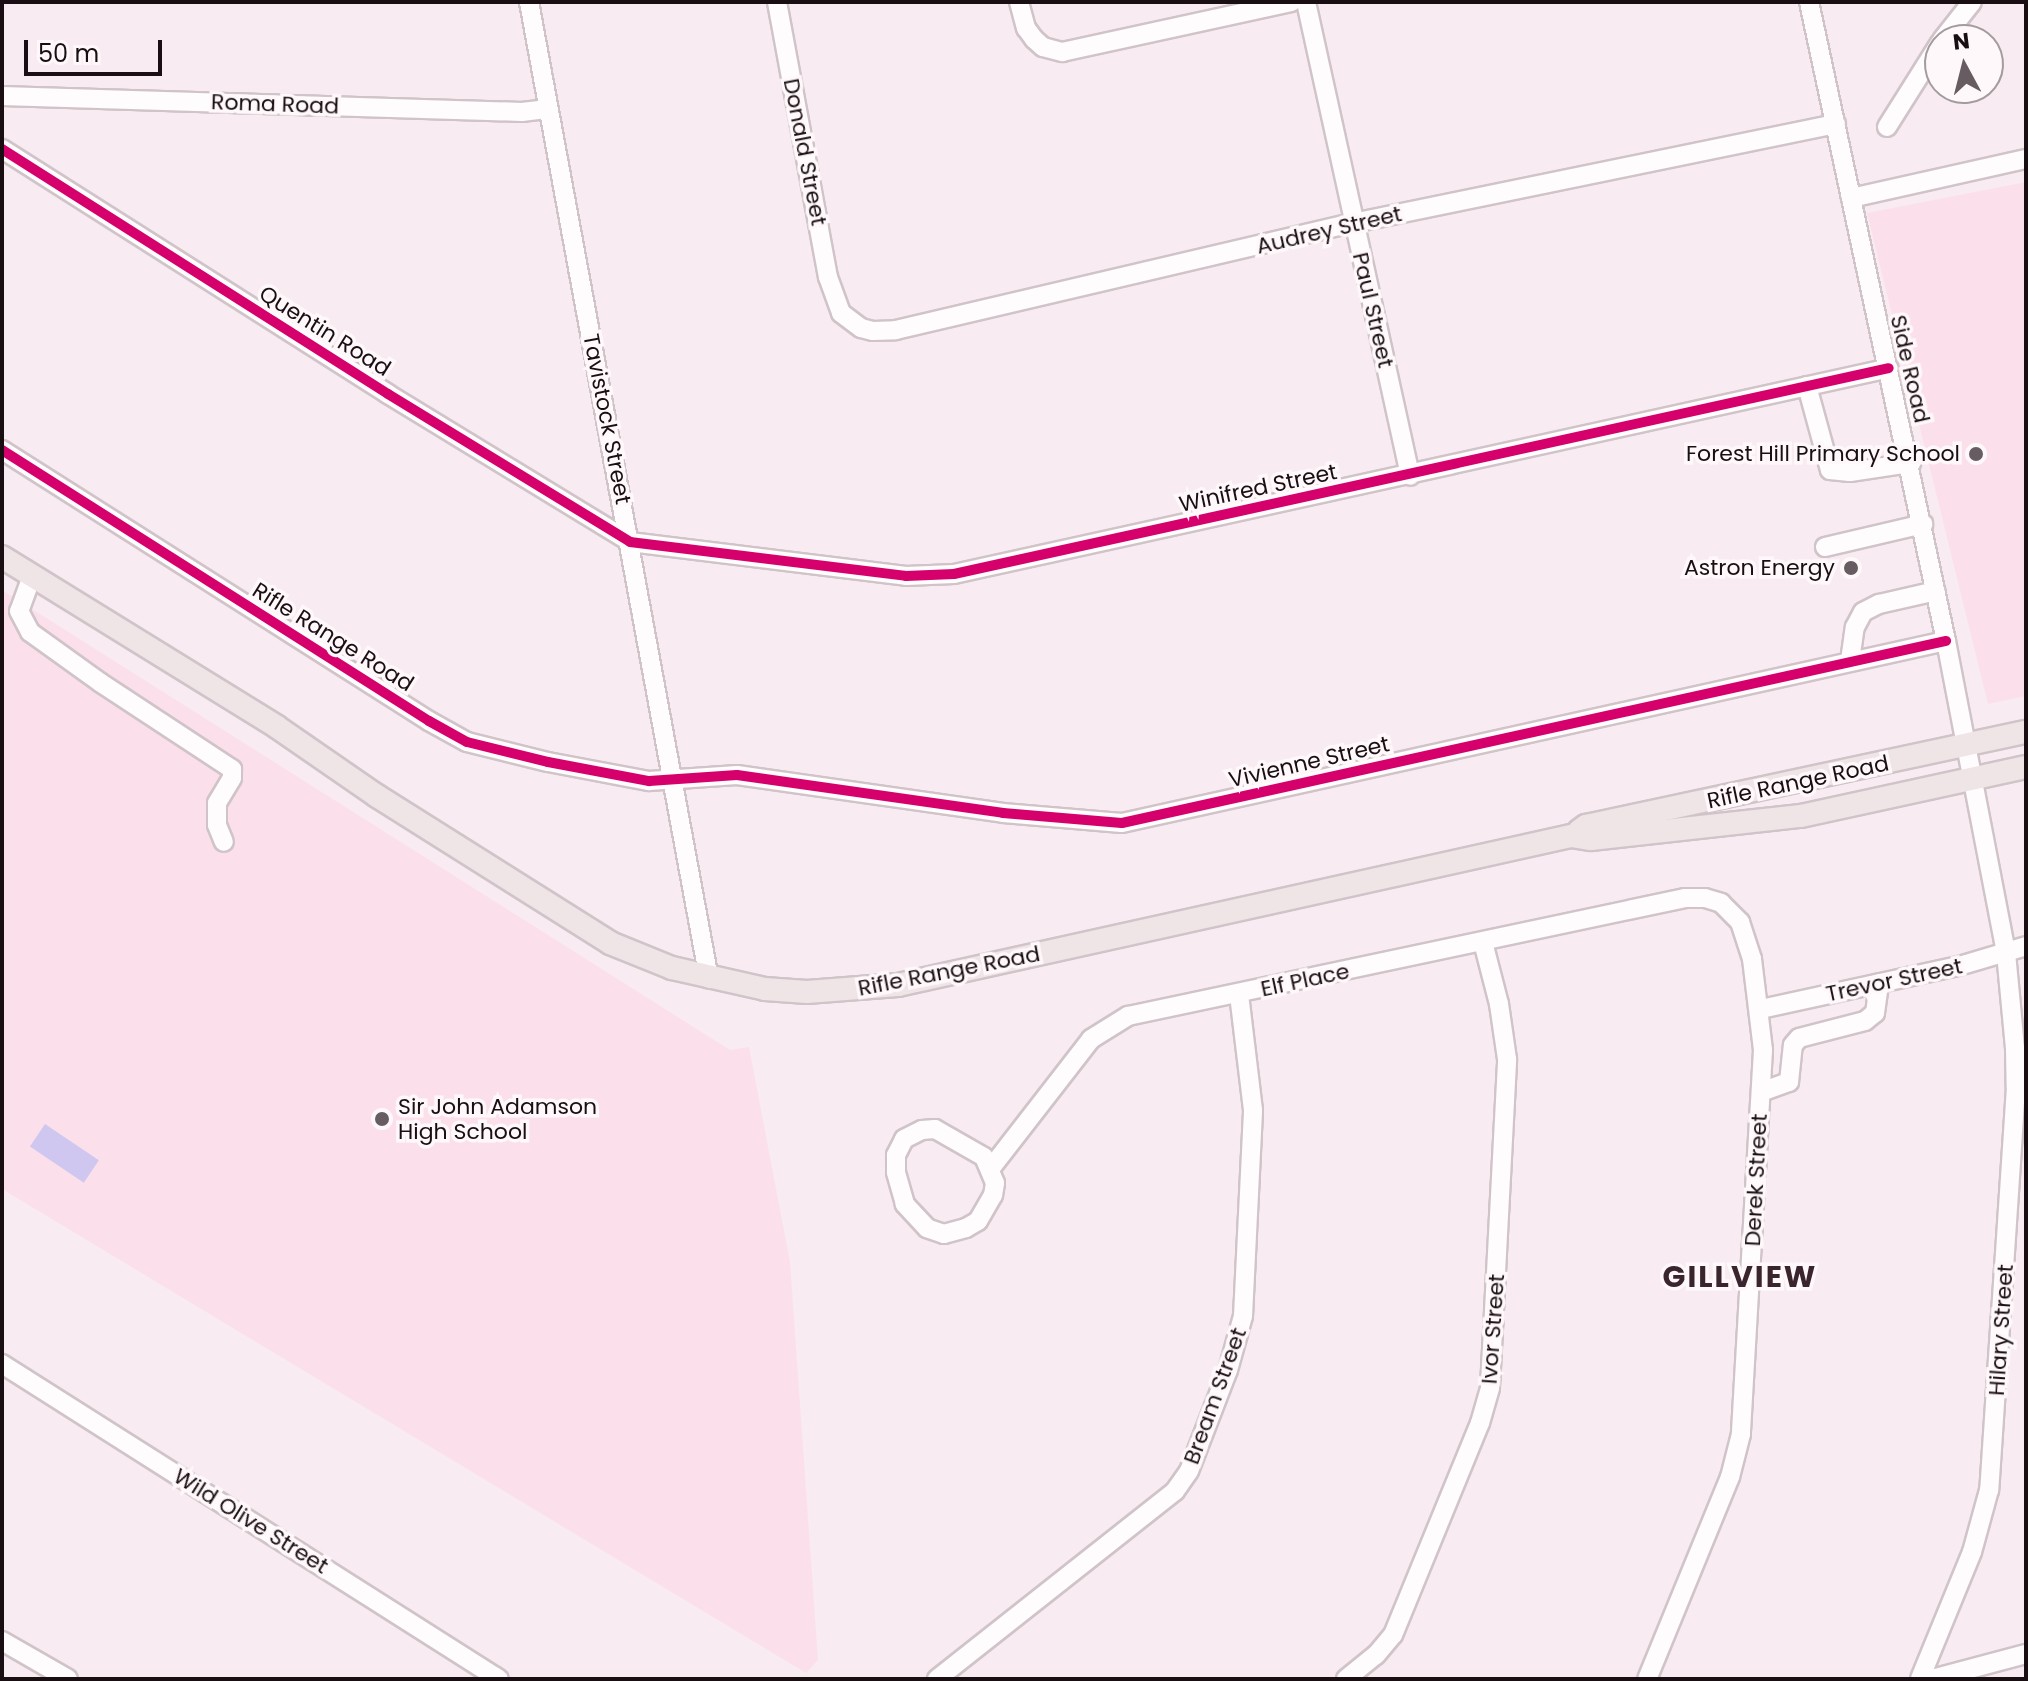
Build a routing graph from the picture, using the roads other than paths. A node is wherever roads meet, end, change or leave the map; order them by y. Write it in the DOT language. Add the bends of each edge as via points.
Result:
graph roads {
  1 [pos="529,2"];
  2 [pos="777,2"];
  3 [pos="1019,2"];
  4 [pos="1292,2"];
  5 [pos="1306,2"];
  6 [pos="1809,2"];
  7 [pos="1972,2"];
  8 [pos="1955,24"];
  9 [pos="1924,68"];
  10 [pos="2,96"];
  11 [pos="548,109"];
  12 [pos="1836,124"];
  13 [pos="1887,127"];
  14 [pos="2,149"];
  15 [pos="2026,159"];
  16 [pos="1851,198"];
  17 [pos="1353,223"];
  18 [pos="836,301"];
  19 [pos="1889,368"];
  20 [pos="1807,386"];
  21 [pos="2,450"];
  22 [pos="1911,463"];
  23 [pos="1410,476"];
  24 [pos="1923,524"];
  25 [pos="630,542"];
  26 [pos="1825,547"];
  27 [pos="2,557"];
  28 [pos="32,576"];
  29 [pos="1936,591"];
  30 [pos="1946,641"];
  31 [pos="1850,661"];
  32 [pos="2026,732"];
  33 [pos="1965,747"];
  34 [pos="2026,767"];
  35 [pos="1971,780"];
  36 [pos="674,781"];
  37 [pos="1571,836"];
  38 [pos="224,842"];
  39 [pos="1685,898"];
  40 [pos="1483,942"];
  41 [pos="2026,946"];
  42 [pos="2006,953"];
  43 [pos="709,979"];
  44 [pos="1879,983"];
  45 [pos="1239,994"];
  46 [pos="1761,1009"];
  47 [pos="1761,1092"];
  48 [pos="991,1168"];
  49 [pos="2,1364"];
  50 [pos="2,1641"];
  51 [pos="2026,1654"];
  52 [pos="68,1679"];
  53 [pos="499,1679"];
  54 [pos="937,1679"];
  55 [pos="1346,1679"];
  56 [pos="1647,1679"];
  57 [pos="1920,1679"];
  58 [pos="1932,1679"];
  1 -- 11 [label="street, Tavistock Street"];
  2 -- 18 [label="street, Donald Street"];
  3 -- 4 [label="street" via="1026,28 1043,47 1062,52"];
  5 -- 17 [label="street, Paul Street"];
  6 -- 12 [label="street, Side Road"];
  7 -- 8 [label="street"];
  9 -- 13 [label="street"];
  10 -- 11 [label="street, Roma Road"];
  11 -- 25 [label="street, Tavistock Street"];
  12 -- 16 [label="street, Side Road"];
  12 -- 17 [label="street, Audrey Street"];
  14 -- 25 [label="street, Quentin Road"];
  15 -- 16 [label="street"];
  16 -- 19 [label="street, Side Road"];
  17 -- 18 [label="street, Audrey Street" via="896,330 861,328 841,313"];
  17 -- 23 [label="street, Paul Street"];
  19 -- 20 [label="street, Winifred Street"];
  19 -- 22 [label="street, Side Road"];
  20 -- 22 [label="street" via="1830,470"];
  20 -- 23 [label="street, Winifred Street"];
  21 -- 36 [label="street, Rifle Range Road" via="467,742 623,777"];
  22 -- 24 [label="street, Side Road"];
  23 -- 25 [label="street, Winifred Street" via="937,577"];
  24 -- 26 [label="street"];
  24 -- 29 [label="street, Side Road"];
  25 -- 36 [label="street, Tavistock Street"];
  27 -- 28 [label="main road, Rifle Range Road"];
  28 -- 38 [label="street" via="19,611 30,632 232,769 217,803"];
  28 -- 43 [label="main road, Rifle Range Road" via="610,943"];
  29 -- 30 [label="street, Side Road"];
  29 -- 31 [label="street" via="1863,612"];
  30 -- 31 [label="street, Vivienne Street"];
  30 -- 33 [label="street, Side Road"];
  31 -- 36 [label="street, Vivienne Street" via="1122,823 1003,813 737,775"];
  32 -- 33 [label="main road, Rifle Range Road"];
  33 -- 35 [label="street, Side Road"];
  33 -- 37 [label="main road, Rifle Range Road" via="1586,826"];
  34 -- 35 [label="main road, Rifle Range Road"];
  35 -- 37 [label="main road, Rifle Range Road" via="1801,816 1591,839"];
  35 -- 42 [label="street, Hilary Street"];
  36 -- 43 [label="street, Tavistock Street"];
  37 -- 43 [label="main road, Rifle Range Road" via="898,985 807,992"];
  39 -- 40 [label="street, Elf Place"];
  39 -- 46 [label="street, Derek Street" via="1721,903 1740,922"];
  40 -- 45 [label="street, Elf Place"];
  40 -- 55 [label="street, Ivor Street" via="1507,1059 1490,1387 1393,1635"];
  41 -- 42 [label="street, Trevor Street"];
  42 -- 44 [label="street, Trevor Street"];
  42 -- 57 [label="street, Hilary Street" via="2016,1087 1989,1490 1972,1552"];
  44 -- 46 [label="street, Trevor Street"];
  44 -- 47 [label="street" via="1875,1013 1865,1021 1799,1038 1793,1045 1789,1082"];
  45 -- 48 [label="street, Elf Place" via="1128,1016 1102,1030"];
  45 -- 54 [label="street, Bream Street" via="1253,1110 1243,1316 1232,1360 1189,1471 1165,1498"];
  46 -- 47 [label="street, Derek Street"];
  47 -- 56 [label="street, Derek Street" via="1739,1445"];
  48 -- 48 [label="street" via="993,1195 978,1221 944,1234 927,1228 905,1204 896,1155 912,1133 935,1129 970,1146"];
  49 -- 53 [label="street, Wild Olive Street"];
  50 -- 52 [label="street"];
  51 -- 58 [label="street"];
}
